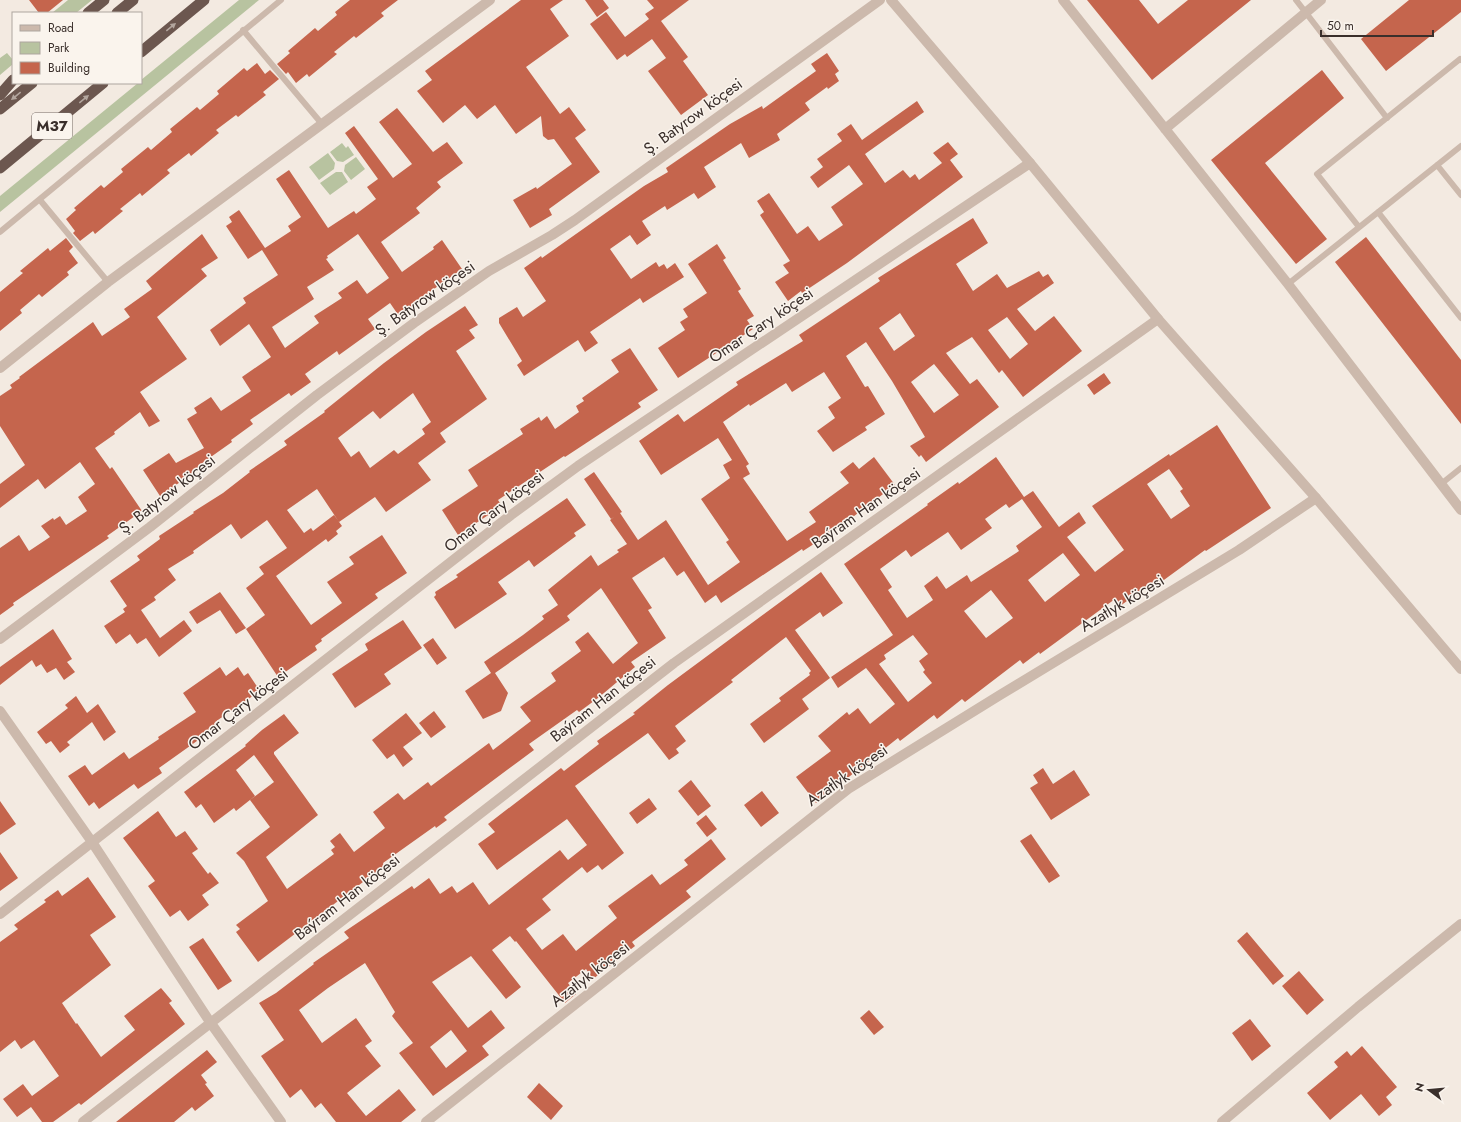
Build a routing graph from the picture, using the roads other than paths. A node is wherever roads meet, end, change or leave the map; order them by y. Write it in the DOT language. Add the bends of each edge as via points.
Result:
graph roads {
  1 [pos="104,0"];
  2 [pos="133,0"];
  3 [pos="204,0"];
  4 [pos="281,0"];
  5 [pos="490,0"];
  6 [pos="880,0"];
  7 [pos="891,0"];
  8 [pos="1063,0"];
  9 [pos="1296,0"];
  10 [pos="1321,0"];
  11 [pos="89,12"];
  12 [pos="118,12"];
  13 [pos="1306,12"];
  14 [pos="242,30"];
  15 [pos="142,51"];
  16 [pos="1461,60"];
  17 [pos="12,81"];
  18 [pos="31,84"];
  19 [pos="102,84"];
  20 [pos="0,95"];
  21 [pos="0,109"];
  22 [pos="1387,118"];
  23 [pos="322,124"];
  24 [pos="1165,129"];
  25 [pos="1461,146"];
  26 [pos="1030,163"];
  27 [pos="1437,165"];
  28 [pos="0,168"];
  29 [pos="1461,195"];
  30 [pos="40,200"];
  31 [pos="1378,212"];
  32 [pos="1359,227"];
  33 [pos="0,232"];
  34 [pos="108,282"];
  35 [pos="1288,284"];
  36 [pos="1461,318"];
  37 [pos="1158,319"];
  38 [pos="0,368"];
  39 [pos="1461,468"];
  40 [pos="1441,484"];
  41 [pos="1316,498"];
  42 [pos="1461,510"];
  43 [pos="0,638"];
  44 [pos="1461,669"];
  45 [pos="0,711"];
  46 [pos="92,842"];
  47 [pos="0,914"];
  48 [pos="1461,924"];
  49 [pos="210,1022"];
  50 [pos="83,1122"];
  51 [pos="281,1122"];
  52 [pos="426,1122"];
  53 [pos="1222,1122"];
  1 -- 11 [label="highway"];
  2 -- 12 [label="highway"];
  15 -- 3 [label="highway, one-way"];
  4 -- 14 [label="lane"];
  5 -- 23 [label="street"];
  6 -- 43 [label="street, Ş. Batyrow köçesi" via="558,232 489,271 414,323 150,527"];
  7 -- 26 [label="street"];
  8 -- 24 [label="street"];
  9 -- 13 [label="lane"];
  10 -- 13 [label="street"];
  13 -- 22 [label="lane"];
  13 -- 24 [label="street"];
  14 -- 23 [label="lane"];
  14 -- 30 [label="lane"];
  16 -- 22 [label="lane" via="1460,58"];
  17 -- 20 [label="highway"];
  18 -- 21 [label="highway, M37, one-way"];
  28 -- 19 [label="highway, M37, one-way"];
  22 -- 32 [label="lane" via="1317,174"];
  23 -- 34 [label="street"];
  24 -- 35 [label="street"];
  25 -- 27 [label="lane"];
  26 -- 37 [label="street"];
  26 -- 46 [label="street, Omar Çary köçesi" via="578,466 511,515"];
  27 -- 29 [label="lane"];
  27 -- 31 [label="lane"];
  30 -- 33 [label="lane"];
  30 -- 34 [label="lane"];
  31 -- 32 [label="lane"];
  31 -- 36 [label="lane"];
  32 -- 35 [label="lane"];
  34 -- 38 [label="street"];
  35 -- 40 [label="street"];
  37 -- 41 [label="street"];
  37 -- 49 [label="street, Baýram Han köçesi" via="674,663"];
  39 -- 40 [label="lane"];
  40 -- 42 [label="street"];
  41 -- 44 [label="street"];
  41 -- 52 [label="street, Azatlyk köçesi" via="1239,550 848,789"];
  45 -- 46 [label="street"];
  46 -- 47 [label="street, Omar Çary köçesi"];
  46 -- 49 [label="street"];
  48 -- 53 [label="street"];
  49 -- 50 [label="street, Baýram Han köçesi"];
  49 -- 51 [label="street"];
}
